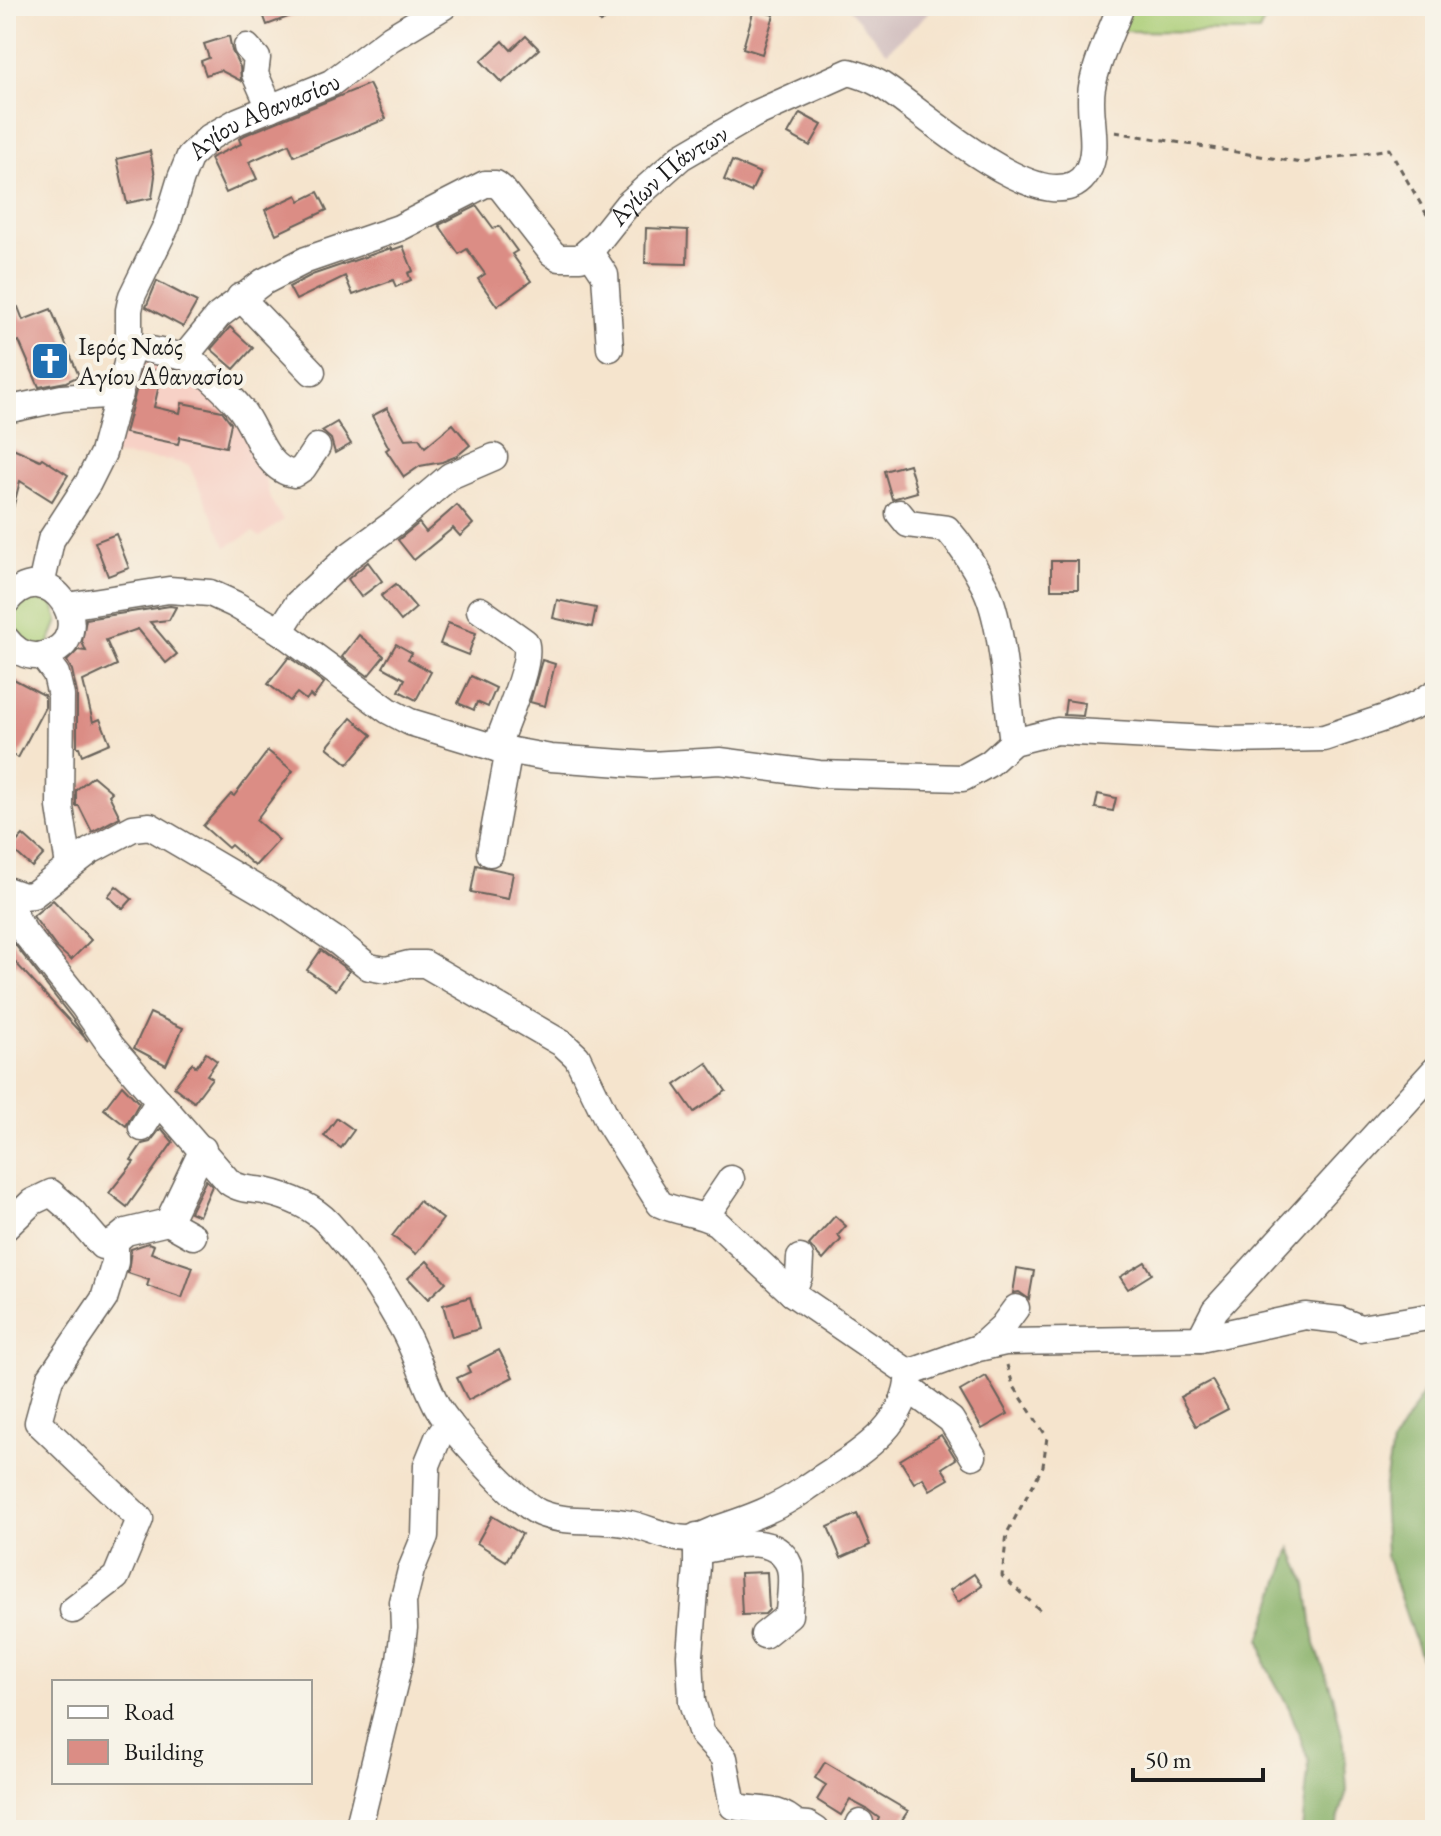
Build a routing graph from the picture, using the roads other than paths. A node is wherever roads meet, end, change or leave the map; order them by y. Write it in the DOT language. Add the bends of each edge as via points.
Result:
graph roads {
  1 [pos="444,6"];
  2 [pos="1121,6"];
  3 [pos="247,47"];
  4 [pos="270,108"];
  5 [pos="589,251"];
  6 [pos="240,297"];
  7 [pos="131,346"];
  8 [pos="610,348"];
  9 [pos="186,355"];
  10 [pos="312,372"];
  11 [pos="120,394"];
  12 [pos="6,410"];
  13 [pos="317,447"];
  14 [pos="494,457"];
  15 [pos="899,513"];
  16 [pos="41,586"];
  17 [pos="7,599"];
  18 [pos="67,606"];
  19 [pos="480,610"];
  20 [pos="280,631"];
  21 [pos="6,639"];
  22 [pos="42,655"];
  23 [pos="1435,693"];
  24 [pos="1013,742"];
  25 [pos="502,749"];
  26 [pos="490,853"];
  27 [pos="69,866"];
  28 [pos="7,890"];
  29 [pos="1435,1070"];
  30 [pos="159,1101"];
  31 [pos="142,1128"];
  32 [pos="203,1149"];
  33 [pos="731,1179"];
  34 [pos="706,1216"];
  35 [pos="168,1222"];
  36 [pos="6,1227"];
  37 [pos="193,1236"];
  38 [pos="115,1241"];
  39 [pos="800,1258"];
  40 [pos="792,1293"];
  41 [pos="1016,1308"];
  42 [pos="1435,1316"];
  43 [pos="1200,1339"];
  44 [pos="989,1345"];
  45 [pos="908,1380"];
  46 [pos="449,1423"];
  47 [pos="973,1456"];
  48 [pos="697,1544"];
  49 [pos="73,1610"];
  50 [pos="764,1635"];
  51 [pos="809,1821"];
  52 [pos="358,1830"];
  1 -- 4 [label="street, Αγίου Αθανασίου" via="331,83"];
  2 -- 5 [label="street, Αγίων Πάντων" via="1092,86 1092,156 1080,180 1054,189 1014,177 879,84 849,72 753,115 681,157 627,205"];
  3 -- 4 [label="street" via="257,58 255,74"];
  4 -- 7 [label="street, Αγίου Αθανασίου" via="222,129 190,156 167,224 132,296"];
  5 -- 6 [label="street, Αγίων Πάντων" via="580,258 559,258 492,183 399,228 306,260"];
  5 -- 8 [label="street" via="605,275"];
  6 -- 9 [label="street, Αγίων Πάντων"];
  6 -- 10 [label="street"];
  7 -- 9 [label="street"];
  7 -- 11 [label="street, Αγίου Αθανασίου"];
  9 -- 13 [label="street" via="240,408 269,458 286,472 303,468"];
  11 -- 12 [label="street" via="62,398"];
  11 -- 16 [label="street, Αγίου Αθανασίου" via="103,453 51,540"];
  14 -- 20 [label="street" via="450,476 338,565 298,603"];
  15 -- 24 [label="street" via="908,524 947,529 985,586 998,633"];
  16 -- 17 [label="street" via="20,589"];
  16 -- 18 [label="street" via="58,593"];
  18 -- 20 [label="street" via="139,593 198,591 228,600"];
  18 -- 22 [label="street" via="67,636 57,649"];
  19 -- 25 [label="street" via="528,648"];
  20 -- 25 [label="street" via="401,718"];
  21 -- 22 [label="street" via="21,652"];
  22 -- 27 [label="street" via="56,674 61,696 60,807"];
  23 -- 24 [label="street" via="1384,718 1324,738 1227,740 1057,731"];
  24 -- 25 [label="street" via="963,778 819,774 720,761 650,765"];
  25 -- 26 [label="street"];
  27 -- 28 [label="street" via="33,895"];
  27 -- 34 [label="street" via="125,832 150,826 276,900 369,967 386,970 416,963 444,973 563,1044 577,1057 609,1123 660,1204"];
  28 -- 30 [label="street" via="24,932"];
  29 -- 43 [label="street" via="1215,1310"];
  30 -- 31 [label="street"];
  30 -- 32 [label="street"];
  32 -- 35 [label="street"];
  32 -- 46 [label="street" via="234,1185 296,1202 332,1227 402,1326"];
  33 -- 34 [label="street"];
  34 -- 40 [label="street"];
  35 -- 37 [label="street"];
  35 -- 38 [label="street" via="126,1232"];
  36 -- 38 [label="street" via="32,1202 51,1193 102,1246"];
  38 -- 49 [label="street" via="104,1299 50,1378 38,1422 140,1519 116,1577"];
  39 -- 40 [label="street"];
  40 -- 45 [label="street"];
  41 -- 44 [label="street"];
  42 -- 43 [label="street" via="1360,1328 1305,1316"];
  43 -- 44 [label="street"];
  44 -- 45 [label="street"];
  45 -- 47 [label="street" via="951,1420"];
  45 -- 48 [label="street" via="901,1409 890,1426 858,1452 792,1498"];
  46 -- 48 [label="street" via="512,1492 540,1513 622,1522"];
  46 -- 52 [label="street" via="427,1465 425,1536 403,1602 400,1660"];
  48 -- 50 [label="street" via="761,1542 779,1552 789,1566 789,1615"];
  48 -- 51 [label="street" via="690,1676 699,1728 724,1758 733,1806"];
}
